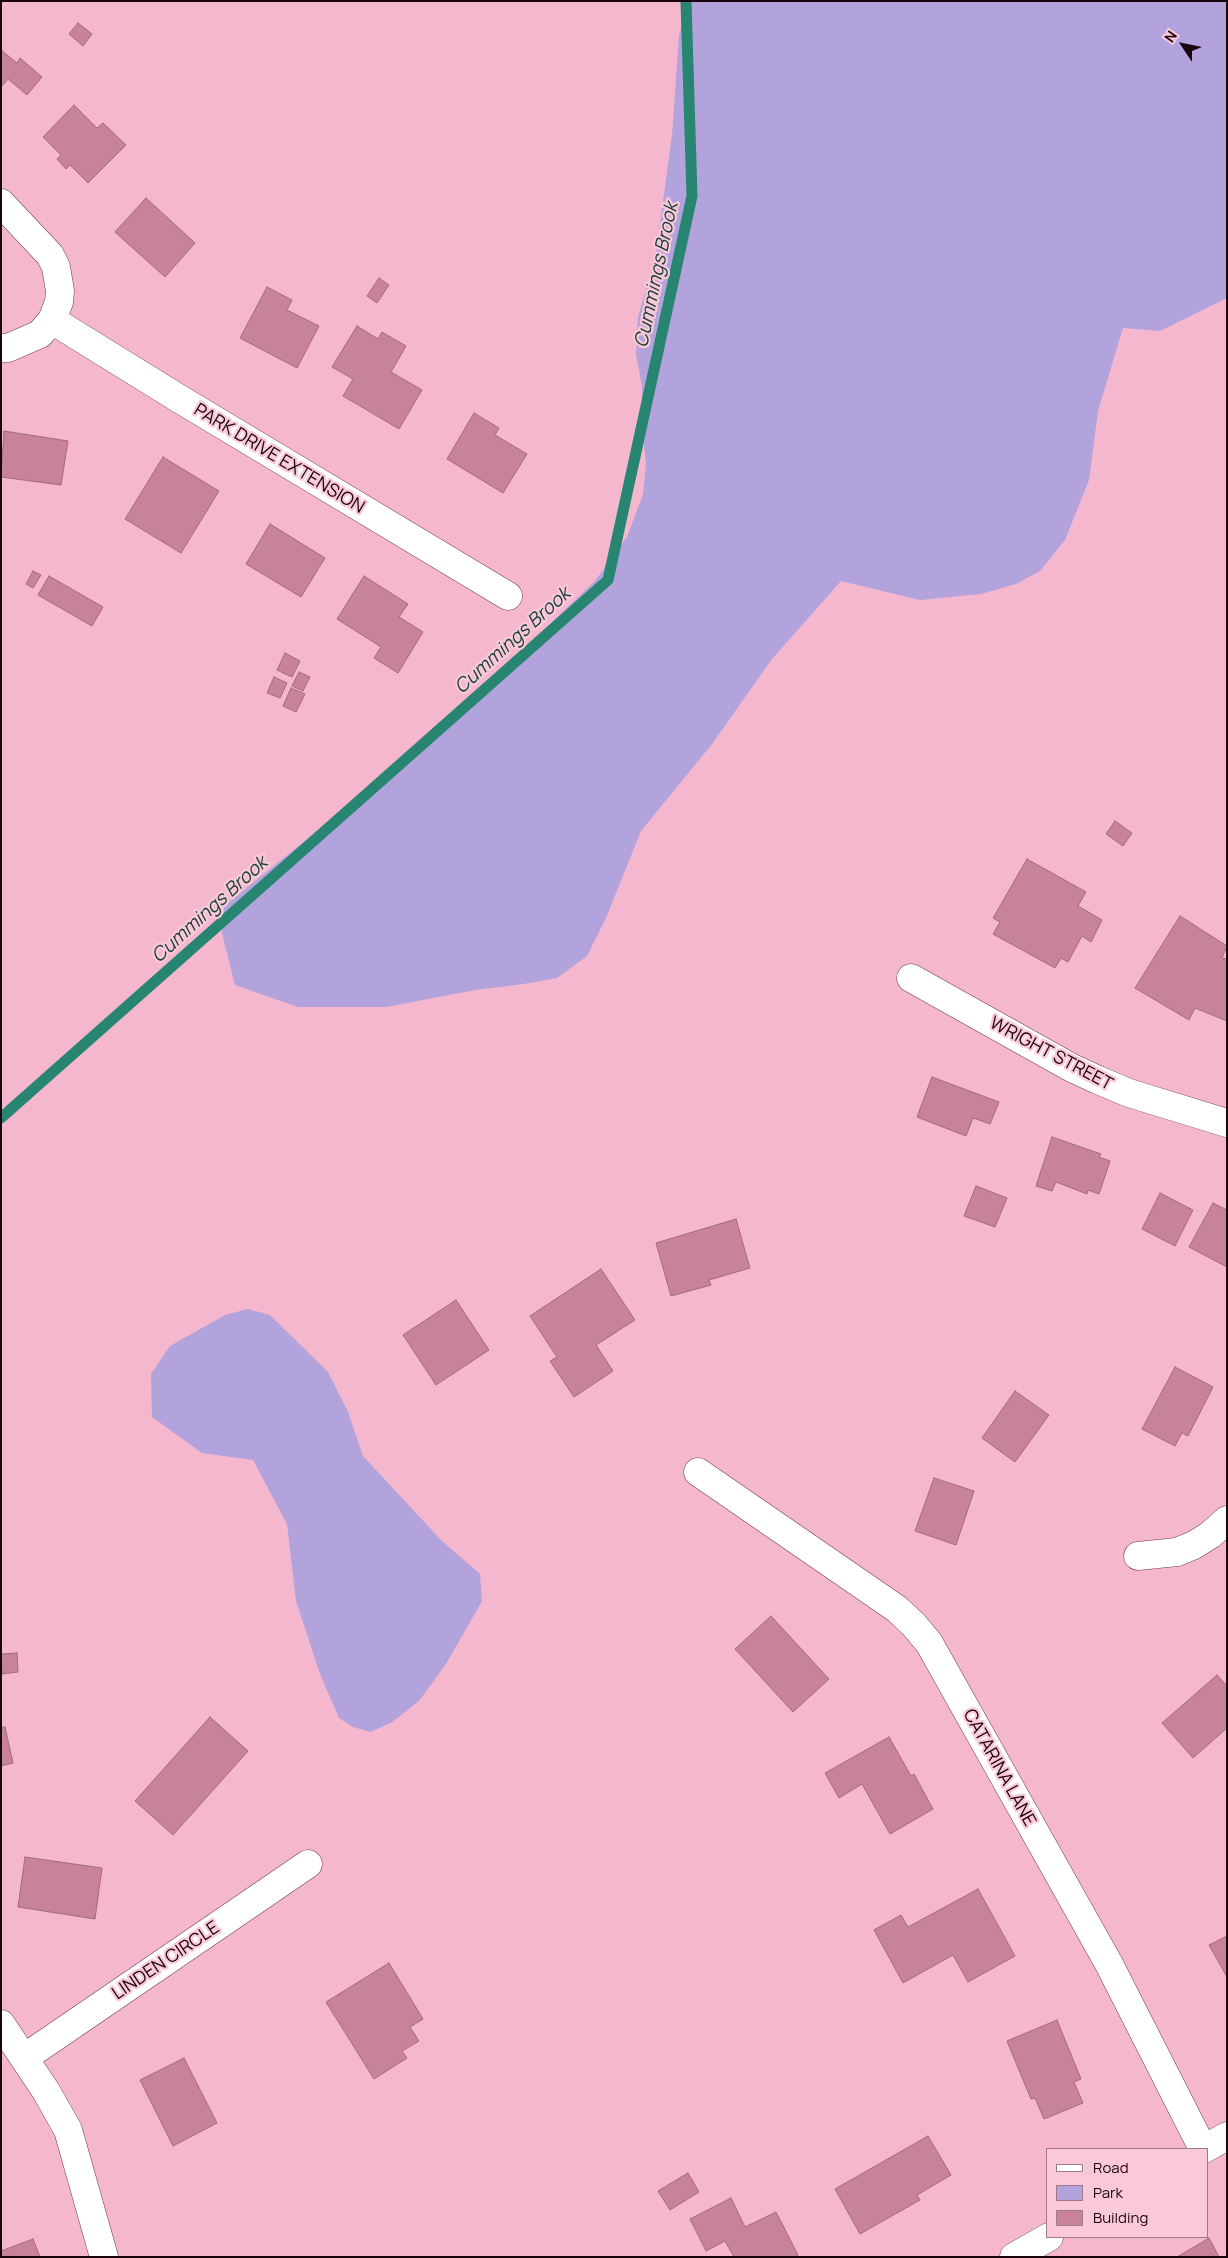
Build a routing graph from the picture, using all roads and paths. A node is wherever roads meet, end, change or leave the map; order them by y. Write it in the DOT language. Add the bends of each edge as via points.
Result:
graph roads {
  1 [pos="1,203"];
  2 [pos="52,320"];
  3 [pos="1,348"];
  4 [pos="508,596"];
  5 [pos="911,978"];
  6 [pos="1227,1123"];
  7 [pos="698,1472"];
  8 [pos="1227,1520"];
  9 [pos="1138,1556"];
  10 [pos="308,1864"];
  11 [pos="1,2024"];
  12 [pos="24,2058"];
  13 [pos="1227,2136"];
  14 [pos="1202,2148"];
  15 [pos="1205,2148"];
  16 [pos="1047,2238"];
  17 [pos="104,2257"];
  18 [pos="1014,2257"];
  1 -- 2 [label="street" via="37,239 53,261 60,291"];
  2 -- 3 [label="street" via="40,334"];
  2 -- 4 [label="street, PARK DRIVE EXTENSION"];
  5 -- 6 [label="street, WRIGHT STREET" via="1098,1080 1129,1093"];
  7 -- 14 [label="street, CATARINA LANE" via="878,1595 914,1625 929,1643 1109,1964"];
  8 -- 9 [label="street" via="1210,1535 1177,1552"];
  10 -- 12 [label="street, LINDEN CIRCLE"];
  11 -- 12 [label="street"];
  12 -- 17 [label="street" via="68,2130"];
  13 -- 15 [label="street"];
  16 -- 18 [label="street"];
}
